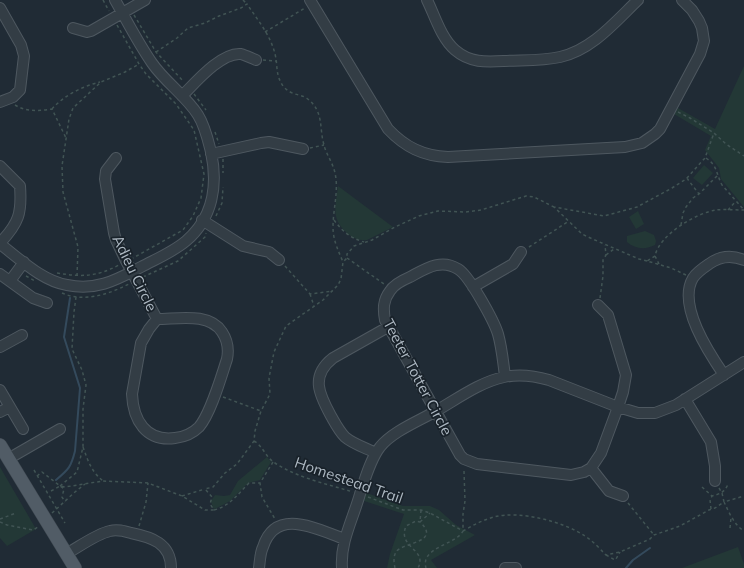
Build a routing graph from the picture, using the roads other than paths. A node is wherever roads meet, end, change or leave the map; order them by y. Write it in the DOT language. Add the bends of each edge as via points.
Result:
graph roads {
  1 [pos="115,0"];
  2 [pos="144,0"];
  3 [pos="427,0"];
  4 [pos="638,0"];
  5 [pos="682,0"];
  6 [pos="311,2"];
  7 [pos="0,8"];
  8 [pos="127,11"];
  9 [pos="73,28"];
  10 [pos="256,60"];
  11 [pos="182,96"];
  12 [pos="4,101"];
  13 [pos="303,150"];
  14 [pos="216,153"];
  15 [pos="116,158"];
  16 [pos="0,166"];
  17 [pos="206,223"];
  18 [pos="0,244"];
  19 [pos="521,252"];
  20 [pos="279,260"];
  21 [pos="744,260"];
  22 [pos="21,266"];
  23 [pos="0,274"];
  24 [pos="134,276"];
  25 [pos="10,281"];
  26 [pos="473,287"];
  27 [pos="47,303"];
  28 [pos="598,305"];
  29 [pos="157,319"];
  30 [pos="388,327"];
  31 [pos="22,335"];
  32 [pos="0,347"];
  33 [pos="744,362"];
  34 [pos="724,375"];
  35 [pos="506,376"];
  36 [pos="0,390"];
  37 [pos="685,399"];
  38 [pos="10,407"];
  39 [pos="618,407"];
  40 [pos="435,411"];
  41 [pos="0,412"];
  42 [pos="23,429"];
  43 [pos="60,429"];
  44 [pos="0,445"];
  45 [pos="376,453"];
  46 [pos="8,459"];
  47 [pos="470,462"];
  48 [pos="591,468"];
  49 [pos="464,471"];
  50 [pos="715,481"];
  51 [pos="622,496"];
  52 [pos="346,539"];
  53 [pos="66,554"];
  54 [pos="75,568"];
  55 [pos="170,568"];
  56 [pos="259,568"];
  57 [pos="342,568"];
  58 [pos="505,568"];
  59 [pos="516,568"];
  1 -- 8 [label="street"];
  2 -- 8 [label="street"];
  3 -- 4 [label="street" via="450,45 461,55 480,62 551,59 568,55 591,43"];
  5 -- 6 [label="street" via="699,21 704,41 700,54 660,129 642,143 625,147 448,157 413,149 398,139 382,120"];
  7 -- 12 [label="street" via="21,45 24,56 20,90"];
  8 -- 9 [label="street" via="91,31"];
  8 -- 11 [label="street" via="152,64"];
  10 -- 11 [label="street" via="241,54 231,56 216,64"];
  11 -- 14 [label="street" via="194,109"];
  13 -- 14 [label="street" via="261,142"];
  14 -- 17 [label="street" via="214,186"];
  15 -- 24 [label="street, Adieu Circle" via="106,172 106,186 116,240"];
  16 -- 18 [label="street" via="20,186 21,210 13,228"];
  17 -- 20 [label="street" via="243,246 269,252"];
  17 -- 24 [label="street" via="185,242"];
  18 -- 22 [label="street"];
  19 -- 26 [label="street" via="513,264"];
  21 -- 34 [label="street" via="731,256 722,257 700,270 692,279 689,299 696,325 705,347"];
  22 -- 24 [label="street" via="67,286 97,286"];
  22 -- 25 [label="street"];
  23 -- 25 [label="street"];
  24 -- 29 [label="street, Adieu Circle"];
  25 -- 27 [label="street" via="33,298"];
  26 -- 30 [label="street, Teeter Totter Circle" via="458,268 445,264 430,266 391,289 383,313"];
  26 -- 35 [label="street" via="497,332"];
  28 -- 39 [label="street" via="608,315 624,367 625,383"];
  29 -- 29 [label="street, Adieu Circle" via="207,320 215,324 225,336 229,351 215,393 205,418 189,435 172,438 151,435 140,424 132,401 141,343"];
  30 -- 40 [label="street, Teeter Totter Circle"];
  30 -- 45 [label="street" via="333,358 326,363 319,375 326,417 346,438"];
  31 -- 32 [label="street"];
  33 -- 34 [label="street"];
  34 -- 37 [label="street"];
  35 -- 39 [label="street" via="549,380"];
  35 -- 40 [label="street" via="485,383"];
  36 -- 38 [label="street"];
  37 -- 39 [label="street" via="655,414 638,413"];
  37 -- 50 [label="street" via="711,442"];
  38 -- 41 [label="street"];
  38 -- 42 [label="street"];
  39 -- 48 [label="street" via="600,453"];
  40 -- 45 [label="street" via="395,434"];
  40 -- 47 [label="street, Teeter Totter Circle" via="460,455"];
  43 -- 46 [label="street"];
  44 -- 46 [label="main road"];
  45 -- 52 [label="street"];
  46 -- 53 [label="main road"];
  47 -- 48 [label="street" via="571,475"];
  47 -- 49 [label="street"];
  48 -- 51 [label="street" via="609,491"];
  52 -- 56 [label="street" via="301,524 286,523 269,534 263,546"];
  52 -- 57 [label="street"];
  53 -- 54 [label="main road"];
  53 -- 55 [label="street" via="111,530 117,530 156,540 166,551"];
  58 -- 59 [label="street"];
}
